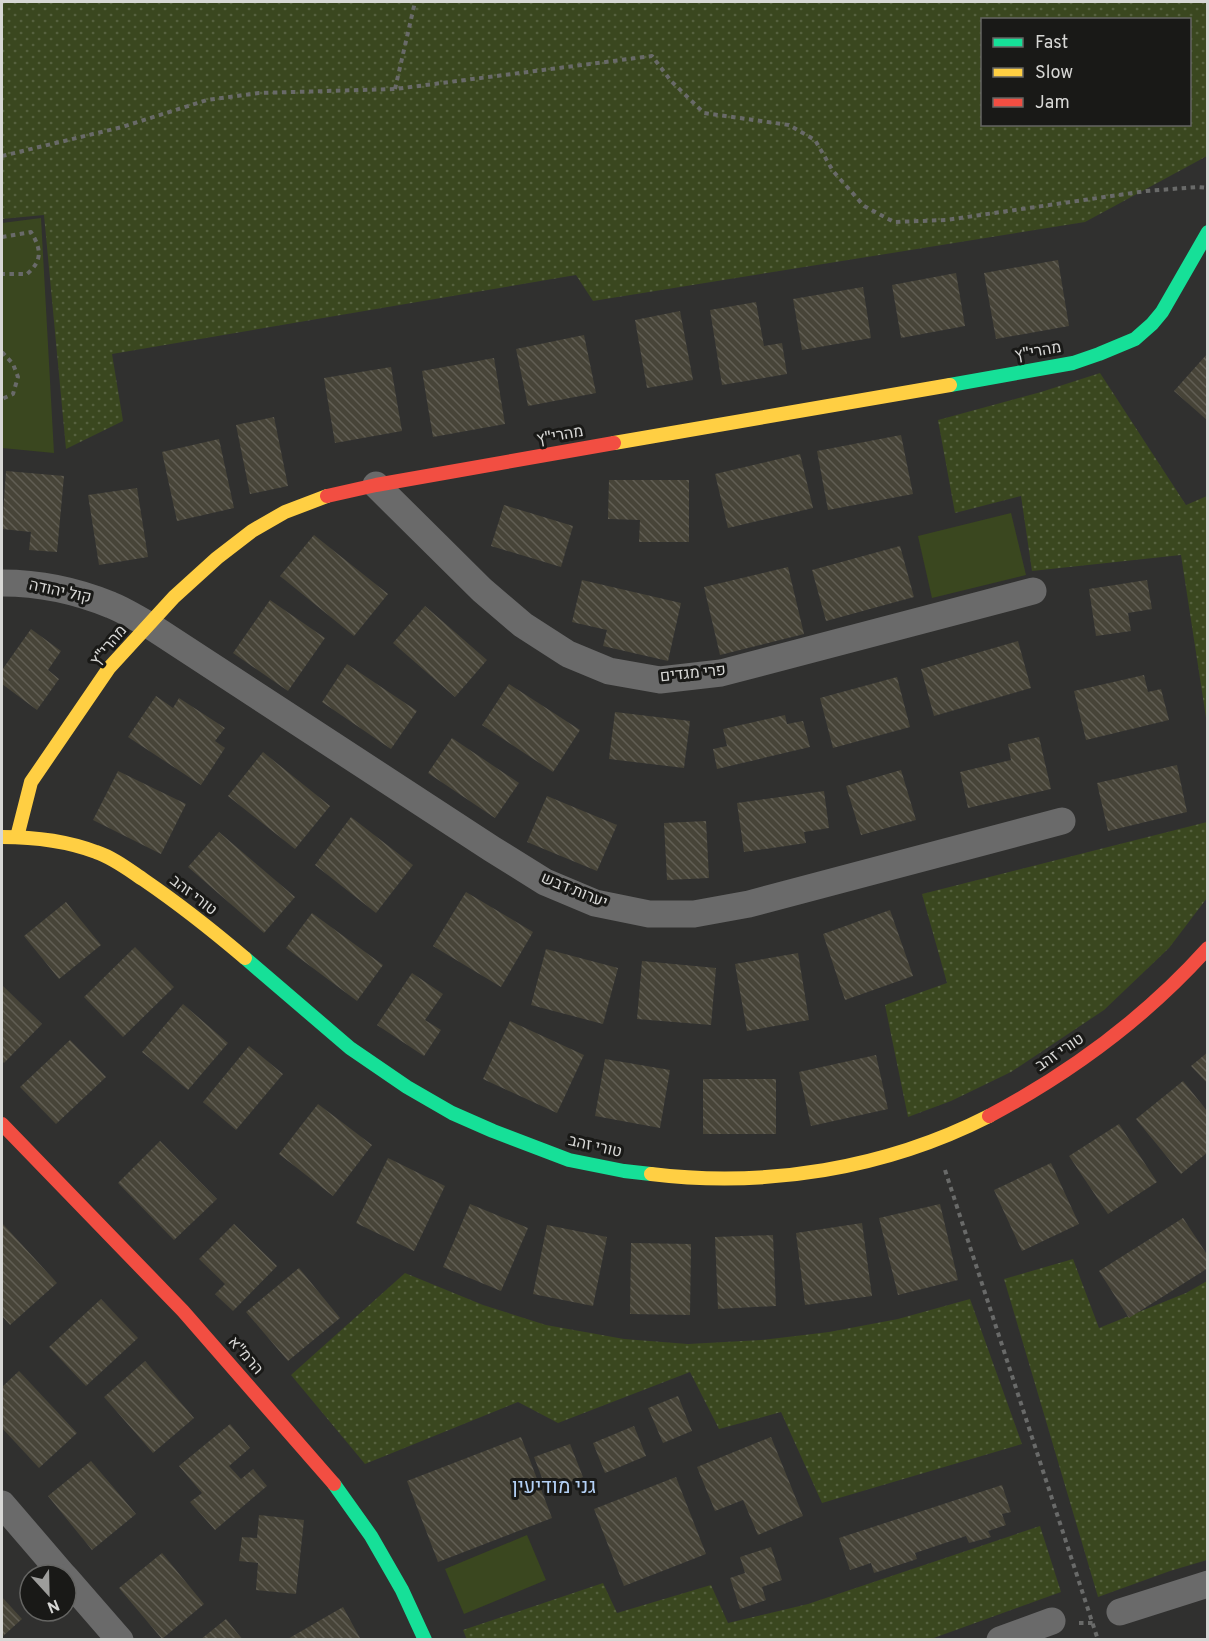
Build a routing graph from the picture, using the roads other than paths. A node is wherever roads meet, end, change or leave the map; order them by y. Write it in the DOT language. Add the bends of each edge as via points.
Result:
graph roads {
  1 [pos="1208,232"];
  2 [pos="376,485"];
  3 [pos="2,583"];
  4 [pos="1033,591"];
  5 [pos="148,625"];
  6 [pos="1062,821"];
  7 [pos="2,837"];
  8 [pos="17,837"];
  9 [pos="1208,948"];
  10 [pos="2,1124"];
  11 [pos="2,1504"];
  12 [pos="54,1563"];
  13 [pos="1208,1584"];
  14 [pos="78,1591"];
  15 [pos="1120,1611"];
  16 [pos="1052,1622"];
  17 [pos="120,1640"];
  18 [pos="425,1640"];
  19 [pos="1000,1640"];
  1 -- 2 [label="street, מהרי\"ץ" via="1165,307 1141,335 1073,363"];
  2 -- 4 [label="street, פרי מגדים" via="523,625 568,654 609,671 660,680 722,673"];
  2 -- 5 [label="street, מהרי\"ץ" via="324,497 285,512 252,531 217,558"];
  3 -- 5 [label="street, קול יהודה" via="73,591 113,605"];
  5 -- 6 [label="street, יערות דבש" via="545,882 596,903 649,914 694,914 749,904"];
  5 -- 8 [label="street, מהרי\"ץ" via="109,668 31,782"];
  7 -- 8 [label="street, טורי זהב"];
  8 -- 9 [label="street, טורי זהב" via="98,852 131,872 177,902 361,1056 453,1113 577,1162 703,1179 838,1170 936,1141 1046,1084 1101,1045 1153,1002"];
  10 -- 18 [label="street, הרמ\"א" via="183,1311 335,1485 371,1536"];
  11 -- 12 [label="street"];
  13 -- 15 [label="street"];
  14 -- 17 [label="street"];
  16 -- 19 [label="street"];
}
